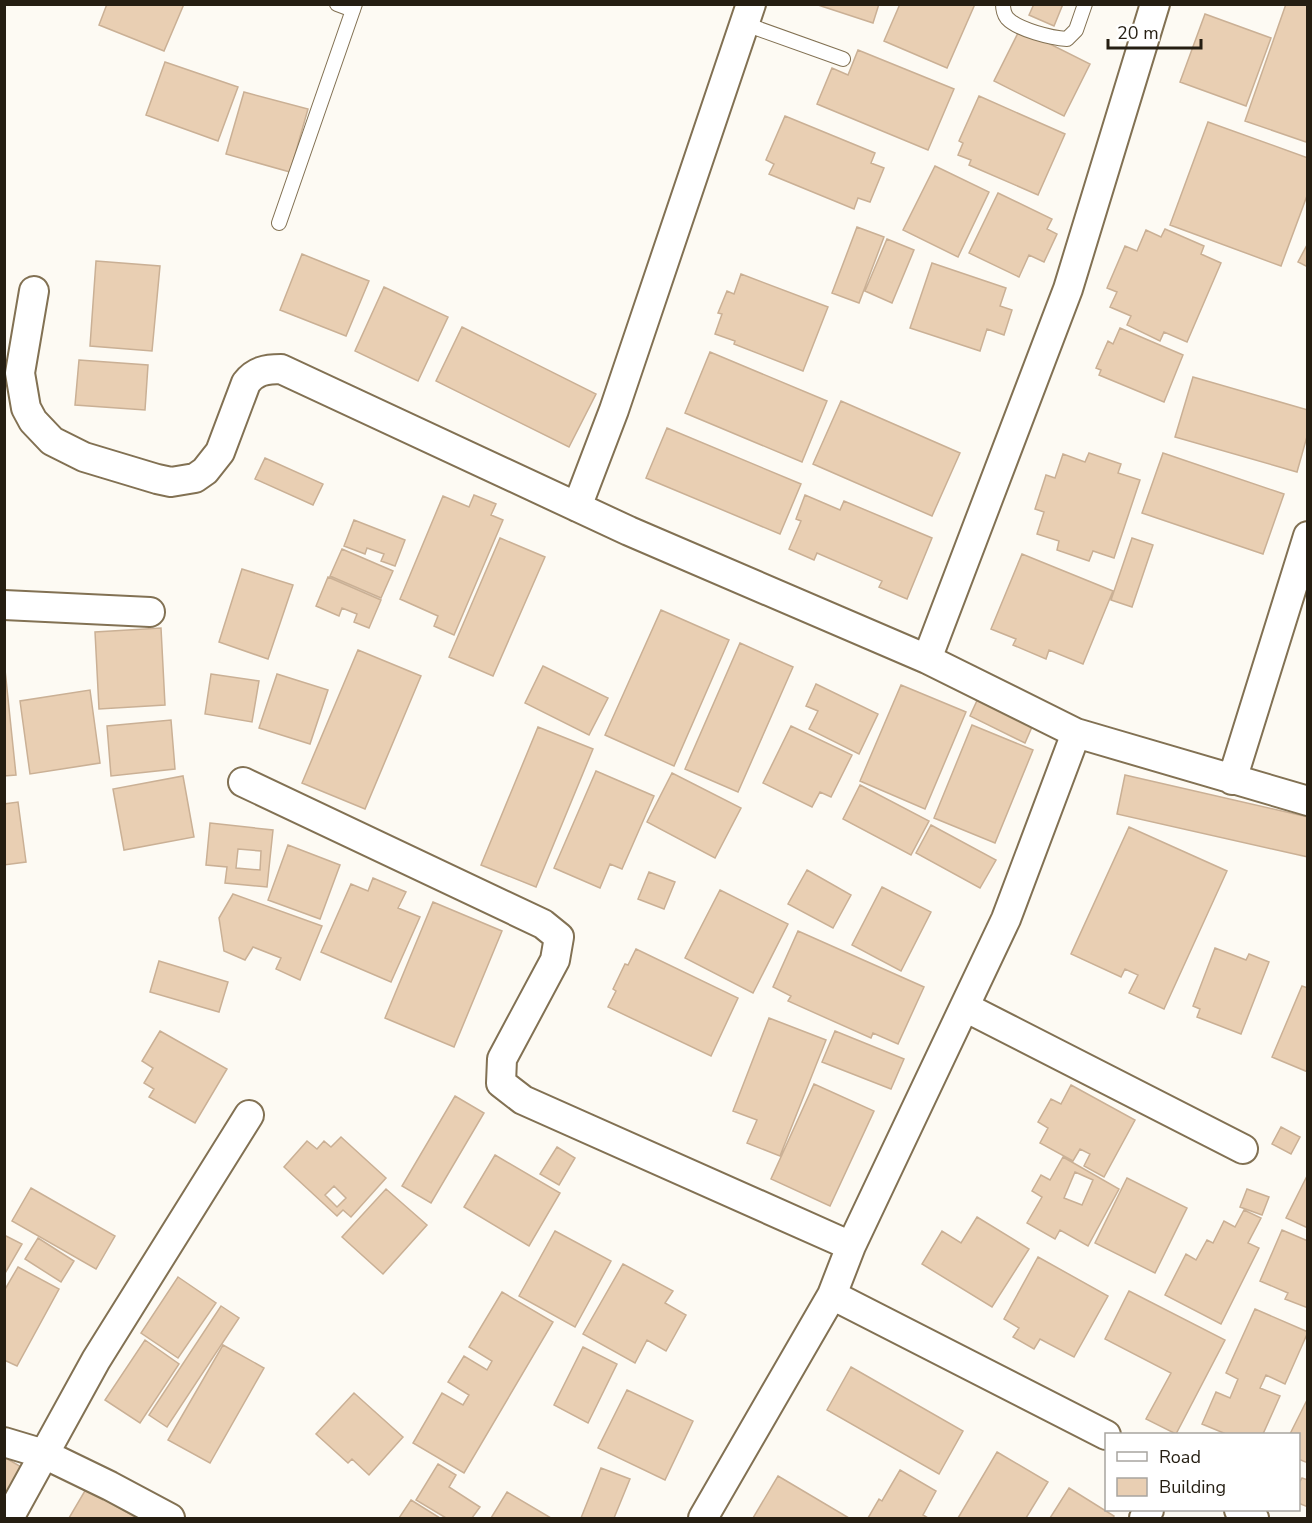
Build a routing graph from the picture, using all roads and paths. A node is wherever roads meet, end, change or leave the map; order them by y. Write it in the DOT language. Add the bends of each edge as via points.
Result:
graph roads {
  1 [pos="337,4"];
  2 [pos="1003,4"];
  3 [pos="1085,4"];
  4 [pos="1155,4"];
  5 [pos="354,7"];
  6 [pos="748,14"];
  7 [pos="843,59"];
  8 [pos="279,223"];
  9 [pos="34,291"];
  10 [pos="577,507"];
  11 [pos="1306,546"];
  12 [pos="4,605"];
  13 [pos="150,612"];
  14 [pos="927,659"];
  15 [pos="1076,733"];
  16 [pos="1232,780"];
  17 [pos="243,782"];
  18 [pos="1308,801"];
  19 [pos="966,1006"];
  20 [pos="249,1115"];
  21 [pos="1243,1149"];
  22 [pos="851,1246"];
  23 [pos="832,1295"];
  24 [pos="1105,1434"];
  25 [pos="4,1442"];
  26 [pos="44,1454"];
  27 [pos="9,1518"];
  28 [pos="170,1518"];
  29 [pos="703,1518"];
  1 -- 5 [label="lane"];
  2 -- 3 [label="lane" via="1005,16 1013,23 1051,38 1067,39 1076,30"];
  4 -- 14 [label="street" via="1068,289"];
  5 -- 8 [label="lane"];
  6 -- 7 [label="lane"];
  6 -- 10 [label="street" via="614,410"];
  9 -- 10 [label="street" via="20,373 26,408 52,441 84,458 171,482 195,478 220,452 252,375 281,369"];
  10 -- 14 [label="street"];
  11 -- 16 [label="street"];
  12 -- 13 [label="street"];
  14 -- 15 [label="street"];
  15 -- 16 [label="street"];
  15 -- 19 [label="street" via="1006,919"];
  16 -- 18 [label="street"];
  17 -- 22 [label="street" via="543,924 559,937 555,960 502,1059 501,1083 523,1100"];
  19 -- 21 [label="street"];
  19 -- 22 [label="street"];
  20 -- 26 [label="street" via="96,1360"];
  22 -- 23 [label="street"];
  23 -- 24 [label="street"];
  23 -- 29 [label="street"];
  25 -- 26 [label="street"];
  26 -- 27 [label="street"];
  26 -- 28 [label="street"];
}
